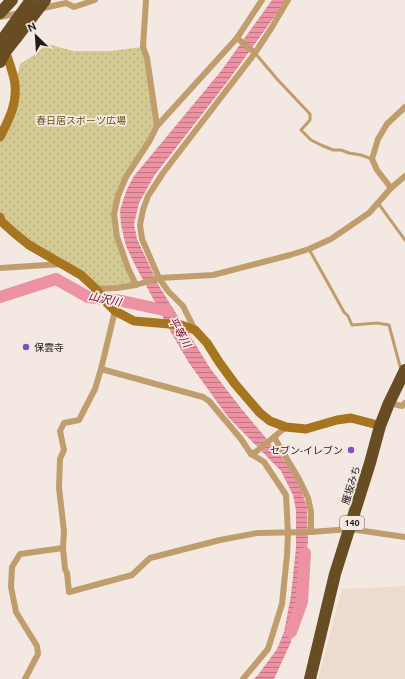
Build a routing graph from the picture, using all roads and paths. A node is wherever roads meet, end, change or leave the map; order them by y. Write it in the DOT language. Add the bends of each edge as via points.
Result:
graph roads {
  1 [pos="31,0"];
  2 [pos="45,0"];
  3 [pos="95,0"];
  4 [pos="146,0"];
  5 [pos="262,0"];
  6 [pos="288,0"];
  7 [pos="11,2"];
  8 [pos="67,2"];
  9 [pos="0,13"];
  10 [pos="0,17"];
  11 [pos="0,35"];
  12 [pos="237,38"];
  13 [pos="2,53"];
  14 [pos="255,53"];
  15 [pos="405,107"];
  16 [pos="157,126"];
  17 [pos="0,137"];
  18 [pos="372,159"];
  19 [pos="405,176"];
  20 [pos="391,188"];
  21 [pos="378,203"];
  22 [pos="0,218"];
  23 [pos="405,240"];
  24 [pos="309,249"];
  25 [pos="62,264"];
  26 [pos="0,268"];
  27 [pos="159,278"];
  28 [pos="136,285"];
  29 [pos="97,290"];
  30 [pos="115,311"];
  31 [pos="195,330"];
  32 [pos="101,369"];
  33 [pos="404,373"];
  34 [pos="390,403"];
  35 [pos="405,403"];
  36 [pos="380,426"];
  37 [pos="286,427"];
  38 [pos="272,438"];
  39 [pos="254,452"];
  40 [pos="350,529"];
  41 [pos="312,532"];
  42 [pos="288,533"];
  43 [pos="405,538"];
  44 [pos="63,548"];
  45 [pos="25,679"];
  46 [pos="243,679"];
  47 [pos="310,679"];
  1 -- 13 [label="highway, bridge"];
  2 -- 13 [label="highway, bridge"];
  3 -- 8 [label="street" via="74,7"];
  4 -- 16 [label="street" via="143,47 147,58"];
  5 -- 12 [label="street"];
  6 -- 14 [label="street"];
  7 -- 9 [label="highway"];
  8 -- 10 [label="street"];
  11 -- 13 [label="street"];
  12 -- 14 [label="street"];
  12 -- 16 [label="street"];
  13 -- 17 [label="street" via="15,85 15,99"];
  14 -- 18 [label="lane" via="310,114 310,120 301,130 311,140 333,150"];
  14 -- 27 [label="street" via="148,196 140,225 142,239"];
  15 -- 18 [label="street" via="387,124 378,138"];
  16 -- 28 [label="street" via="126,176 114,214 117,237"];
  18 -- 20 [label="street"];
  19 -- 20 [label="street"];
  20 -- 21 [label="street"];
  21 -- 23 [label="lane"];
  21 -- 24 [label="street" via="369,213 331,239"];
  22 -- 25 [label="street" via="29,245"];
  24 -- 27 [label="street" via="213,275"];
  24 -- 33 [label="lane" via="352,325 389,325"];
  25 -- 26 [label="street"];
  25 -- 29 [label="street" via="81,275"];
  27 -- 28 [label="street"];
  27 -- 31 [label="street" via="183,306"];
  28 -- 29 [label="street"];
  29 -- 30 [label="street"];
  30 -- 31 [label="street" via="134,321 181,325"];
  30 -- 32 [label="street"];
  31 -- 37 [label="street" via="207,342 235,384 256,409 270,421"];
  32 -- 39 [label="street" via="203,397"];
  32 -- 44 [label="street" via="95,390 79,420 64,423 60,431 64,450 60,459 59,488 64,531"];
  33 -- 34 [label="highway, 雁坂みち / 140"];
  34 -- 35 [label="street" via="402,406"];
  34 -- 36 [label="highway, 雁坂みち / 140"];
  36 -- 37 [label="street" via="351,418 306,429"];
  36 -- 40 [label="highway, 雁坂みち / 140"];
  37 -- 38 [label="street"];
  38 -- 39 [label="street"];
  38 -- 41 [label="street" via="300,479 308,498"];
  39 -- 42 [label="street" via="264,462 286,495"];
  40 -- 41 [label="street"];
  40 -- 43 [label="street"];
  40 -- 47 [label="highway, 雁坂みち / 140" via="335,574"];
  41 -- 42 [label="street"];
  42 -- 44 [label="street" via="257,533 150,558 132,575 69,592"];
  42 -- 46 [label="street" via="282,604 268,649"];
  44 -- 45 [label="street" via="20,554 12,567 16,612 37,646 38,654"];
}
